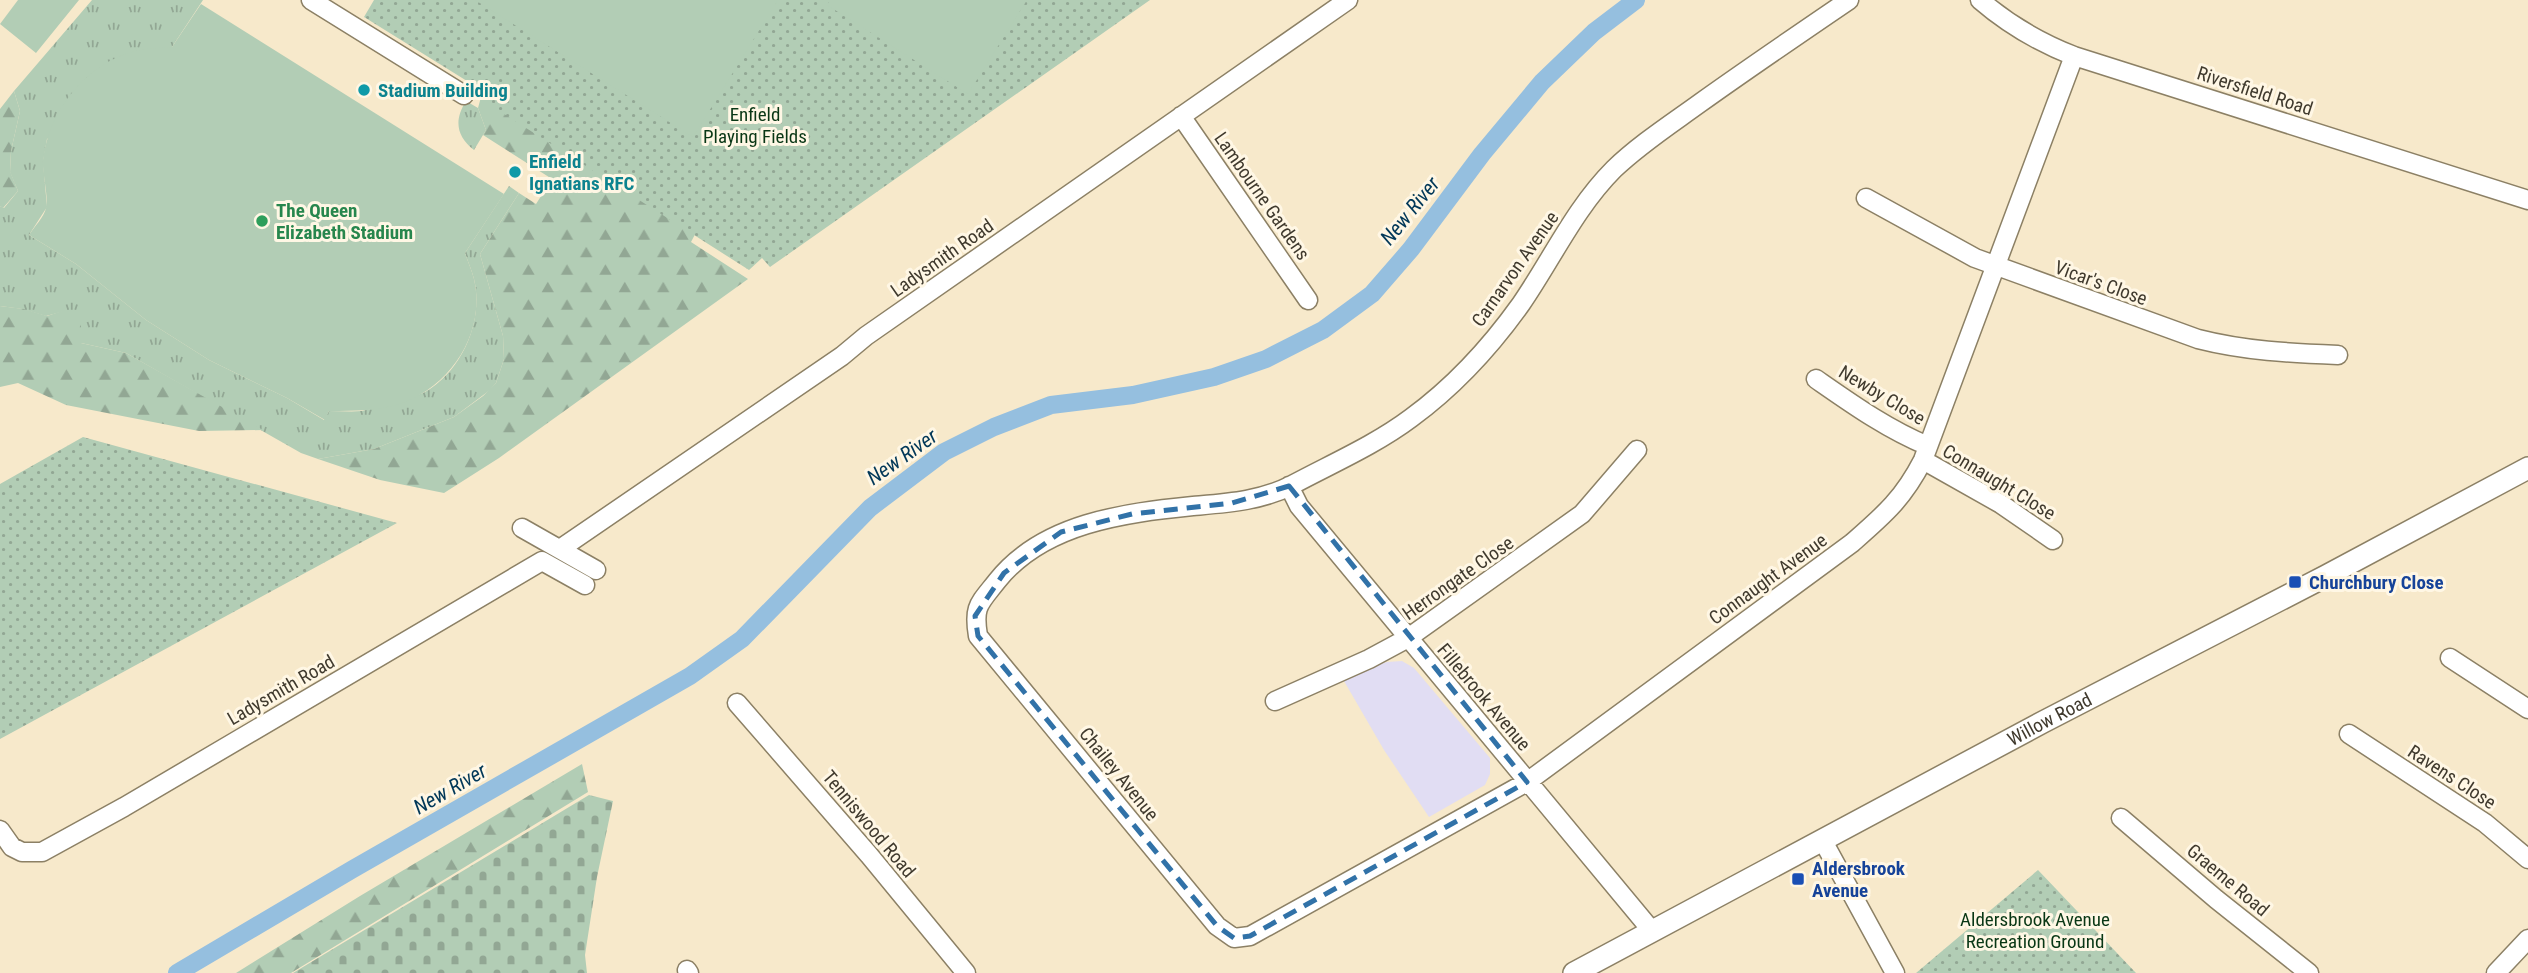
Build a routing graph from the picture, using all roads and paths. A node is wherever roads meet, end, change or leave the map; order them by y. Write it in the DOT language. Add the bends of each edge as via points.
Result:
graph roads {
  1 [pos="311,0"];
  2 [pos="1348,0"];
  3 [pos="1849,0"];
  4 [pos="1980,0"];
  5 [pos="2074,56"];
  6 [pos="464,95"];
  7 [pos="1181,116"];
  8 [pos="1866,198"];
  9 [pos="2528,200"];
  10 [pos="1994,266"];
  11 [pos="1308,300"];
  12 [pos="2338,355"];
  13 [pos="1816,379"];
  14 [pos="1637,450"];
  15 [pos="1925,453"];
  16 [pos="2528,468"];
  17 [pos="1289,486"];
  18 [pos="522,528"];
  19 [pos="2053,540"];
  20 [pos="560,549"];
  21 [pos="975,616"];
  22 [pos="1408,638"];
  23 [pos="2450,658"];
  24 [pos="1275,701"];
  25 [pos="737,703"];
  26 [pos="2528,709"];
  27 [pos="2349,734"];
  28 [pos="1527,782"];
  29 [pos="2121,818"];
  30 [pos="0,830"];
  31 [pos="1823,841"];
  32 [pos="2528,859"];
  33 [pos="1652,931"];
  34 [pos="1250,936"];
  35 [pos="2528,939"];
  36 [pos="966,973"];
  37 [pos="1574,973"];
  38 [pos="1894,973"];
  39 [pos="2309,973"];
  40 [pos="2496,973"];
  1 -- 6 [label="street"];
  2 -- 7 [label="street, Ladysmith Road"];
  3 -- 17 [label="street, Carnarvon Avenue" via="1763,57 1614,169 1588,199 1518,307 1431,402 1378,438"];
  4 -- 5 [label="street, Riversfield Road" via="2040,43"];
  5 -- 9 [label="street, Riversfield Road"];
  5 -- 10 [label="street, Connaught Avenue"];
  7 -- 11 [label="street, Lambourne Gardens"];
  7 -- 20 [label="street, Ladysmith Road"];
  8 -- 10 [label="street, Vicar's Close"];
  10 -- 12 [label="street, Vicar's Close" via="2198,340 2272,353"];
  10 -- 15 [label="street, Connaught Avenue"];
  13 -- 15 [label="street, Newby Close"];
  14 -- 22 [label="street, Herrongate Close" via="1582,514"];
  15 -- 19 [label="street, Connaught Close"];
  15 -- 28 [label="street, Connaught Avenue" via="1909,487 1852,543"];
  16 -- 31 [label="street, Willow Road"];
  17 -- 21 [label="street, Carnarvon Avenue" via="1232,503 1132,514 1061,532 1004,573"];
  17 -- 22 [label="street, Fillebrook Avenue" via="1299,506"];
  18 -- 20 [label="street"];
  20 -- 30 [label="street, Ladysmith Road" via="590,577 542,562 42,852 12,847"];
  21 -- 34 [label="street, Chailey Avenue" via="978,636 1217,926 1234,938"];
  22 -- 24 [label="street, Herrongate Close"];
  22 -- 28 [label="street, Fillebrook Avenue"];
  23 -- 26 [label="street"];
  25 -- 36 [label="street, Tenniswood Road"];
  27 -- 32 [label="street, Ravens Close" via="2485,823"];
  28 -- 33 [label="street, Fillebrook Avenue"];
  28 -- 34 [label="street, Connaught Avenue"];
  29 -- 39 [label="street, Graeme Road"];
  31 -- 33 [label="street, Willow Road"];
  31 -- 38 [label="street"];
  33 -- 37 [label="street, Willow Road"];
  35 -- 40 [label="street"];
}
